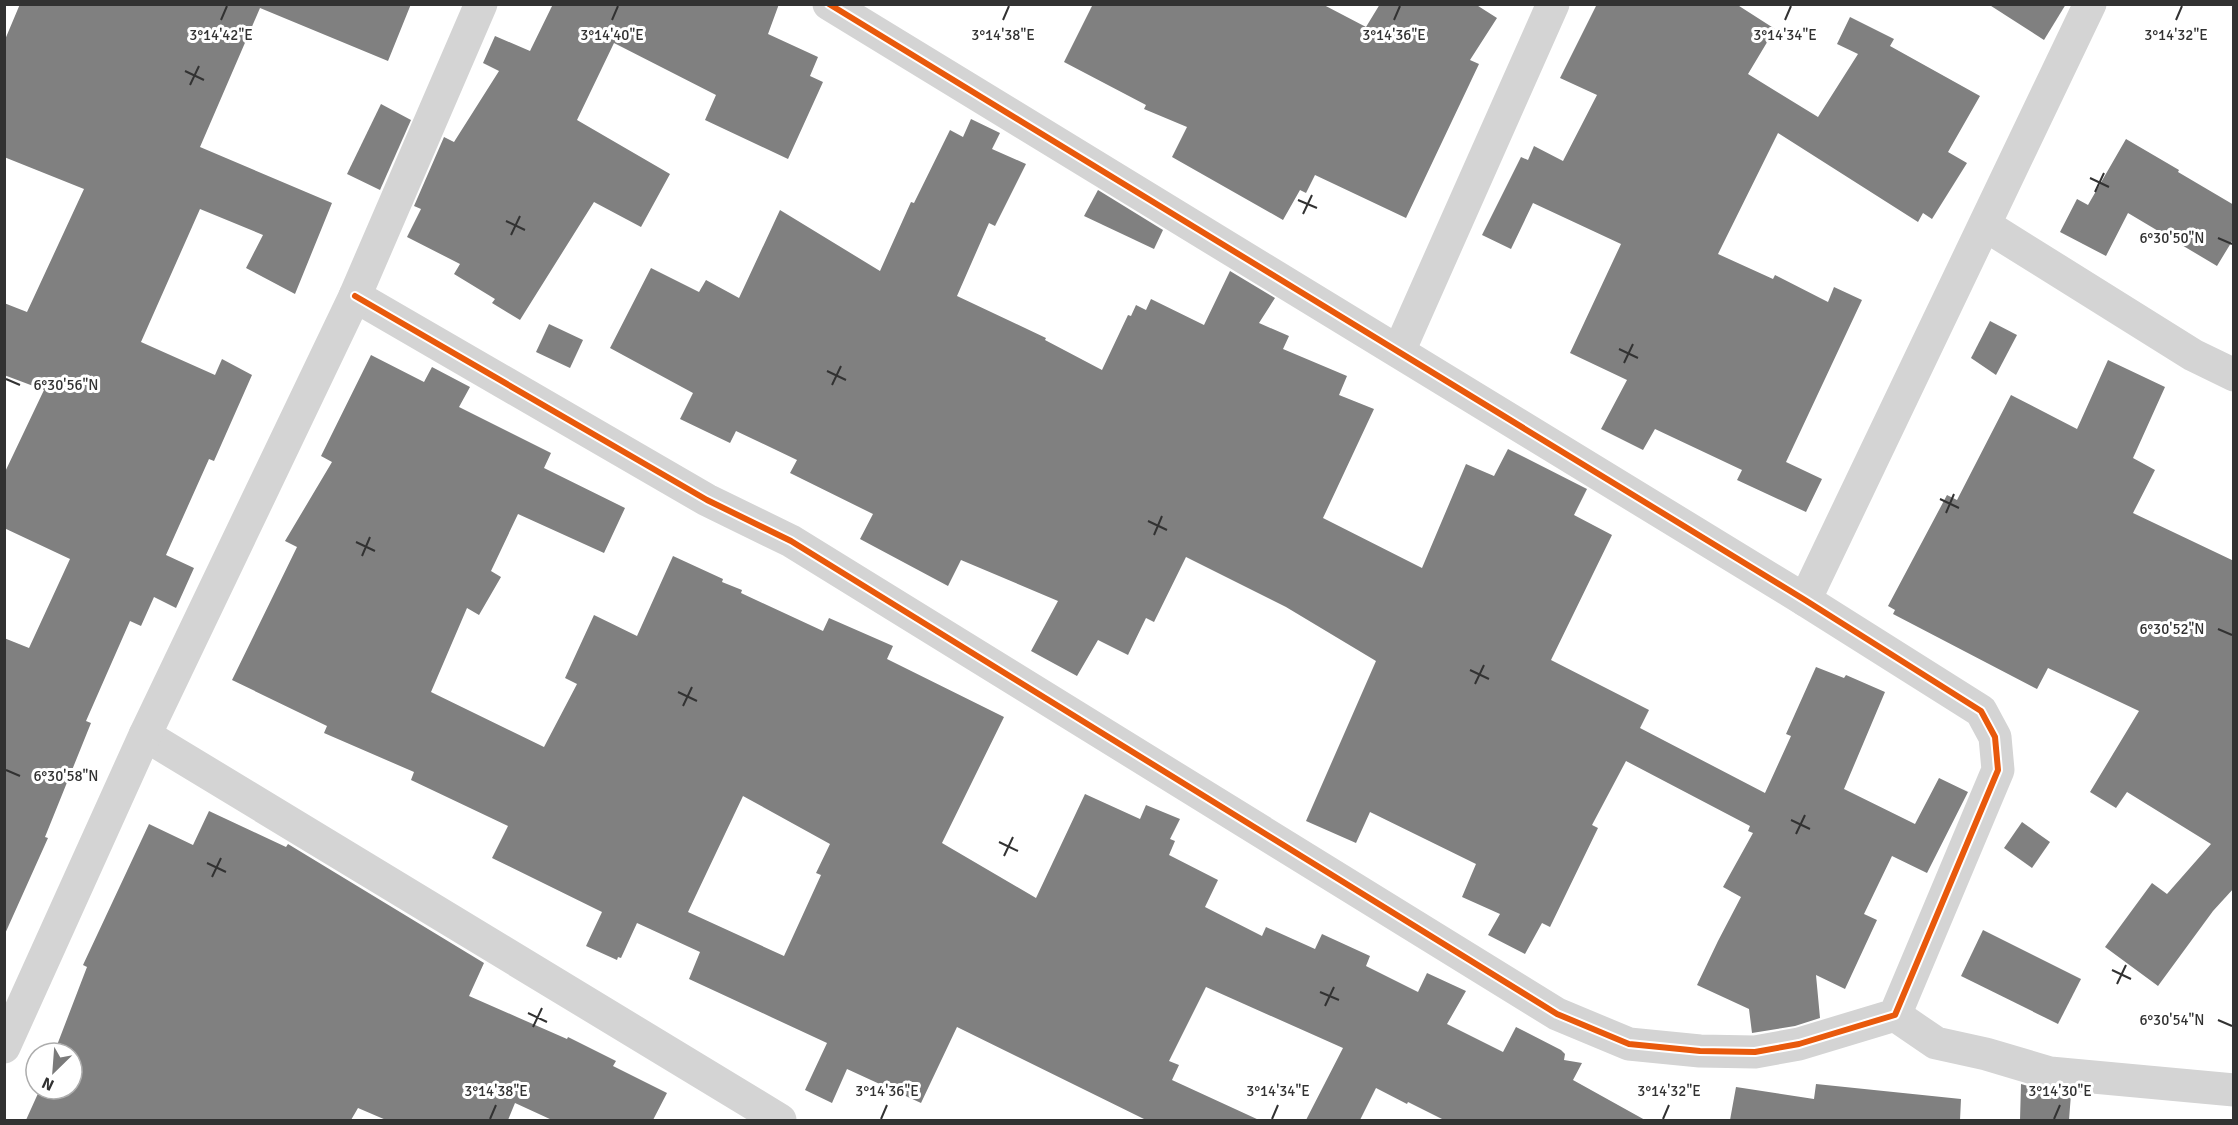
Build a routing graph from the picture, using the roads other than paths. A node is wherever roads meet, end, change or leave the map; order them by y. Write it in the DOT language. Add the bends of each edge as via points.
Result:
graph roads {
  1 [pos="481,4"];
  2 [pos="829,4"];
  3 [pos="1553,4"];
  4 [pos="2090,4"];
  5 [pos="1984,225"];
  6 [pos="355,296"];
  7 [pos="1399,351"];
  8 [pos="2234,375"];
  9 [pos="1805,600"];
  10 [pos="145,735"];
  11 [pos="1895,1015"];
  12 [pos="4,1047"];
  13 [pos="2234,1090"];
  14 [pos="780,1120"];
  1 -- 6 [label="street"];
  2 -- 7 [label="street"];
  3 -- 7 [label="street"];
  4 -- 5 [label="street"];
  5 -- 8 [label="street" via="2193,355"];
  5 -- 9 [label="street"];
  6 -- 10 [label="street"];
  6 -- 11 [label="street" via="707,500 790,541 1557,1014 1629,1044 1755,1052 1799,1044"];
  7 -- 9 [label="street"];
  9 -- 11 [label="street" via="1981,711 1995,737 1998,770"];
  10 -- 12 [label="street"];
  10 -- 14 [label="street"];
  11 -- 13 [label="street" via="1936,1043 2050,1073"];
}
